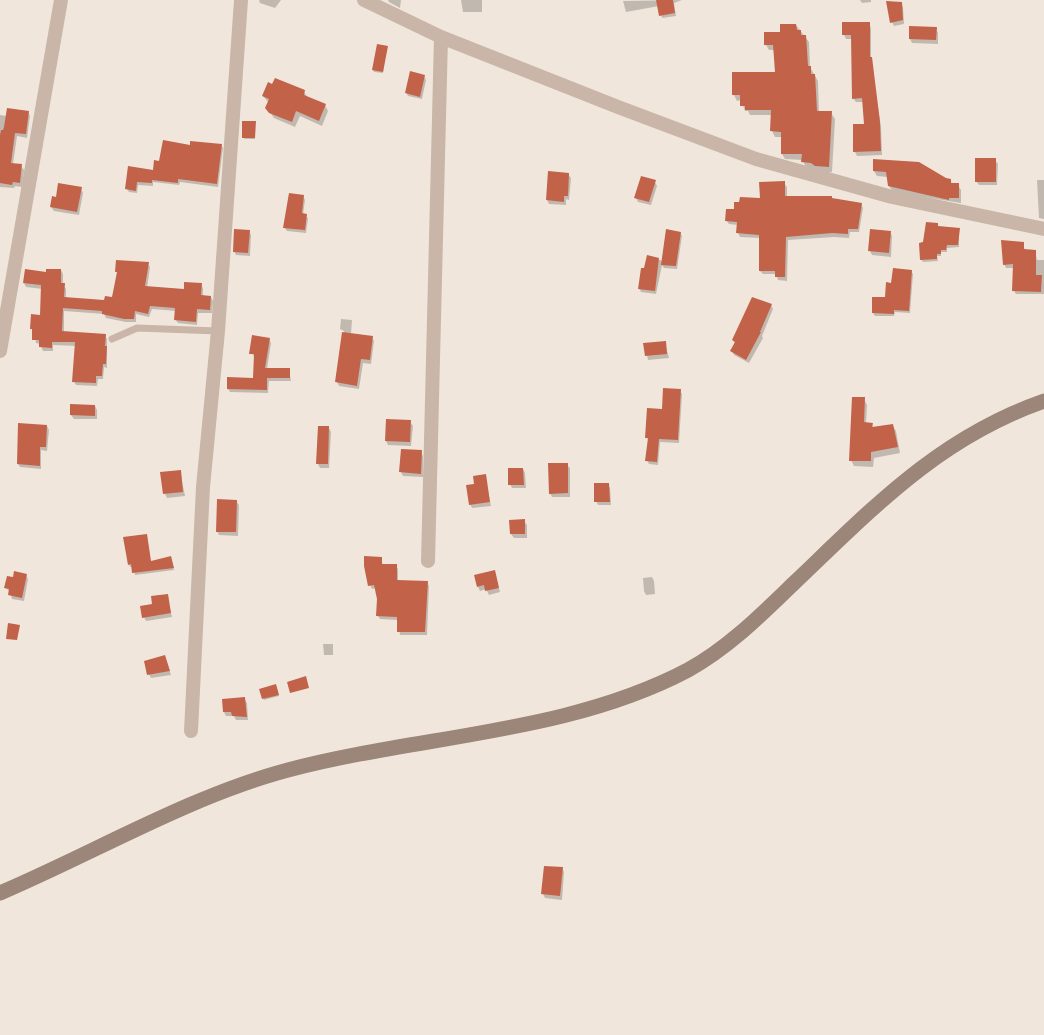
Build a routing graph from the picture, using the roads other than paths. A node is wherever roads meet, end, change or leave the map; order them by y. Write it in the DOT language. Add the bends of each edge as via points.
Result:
graph roads {
  1 [pos="61,0"];
  2 [pos="241,0"];
  3 [pos="364,0"];
  4 [pos="441,37"];
  5 [pos="1044,229"];
  6 [pos="218,331"];
  7 [pos="112,339"];
  8 [pos="0,351"];
  9 [pos="1044,401"];
  10 [pos="428,561"];
  11 [pos="191,731"];
  12 [pos="0,892"];
  1 -- 8 [label="street"];
  2 -- 6 [label="street"];
  3 -- 4 [label="street"];
  4 -- 5 [label="street" via="756,159 892,197"];
  4 -- 10 [label="street"];
  6 -- 7 [label="lane" via="137,328"];
  6 -- 11 [label="street" via="203,487"];
  9 -- 12 [label="main road" via="977,431 915,471 871,508 744,631 690,669 628,698 568,716 350,754 225,790"];
}
